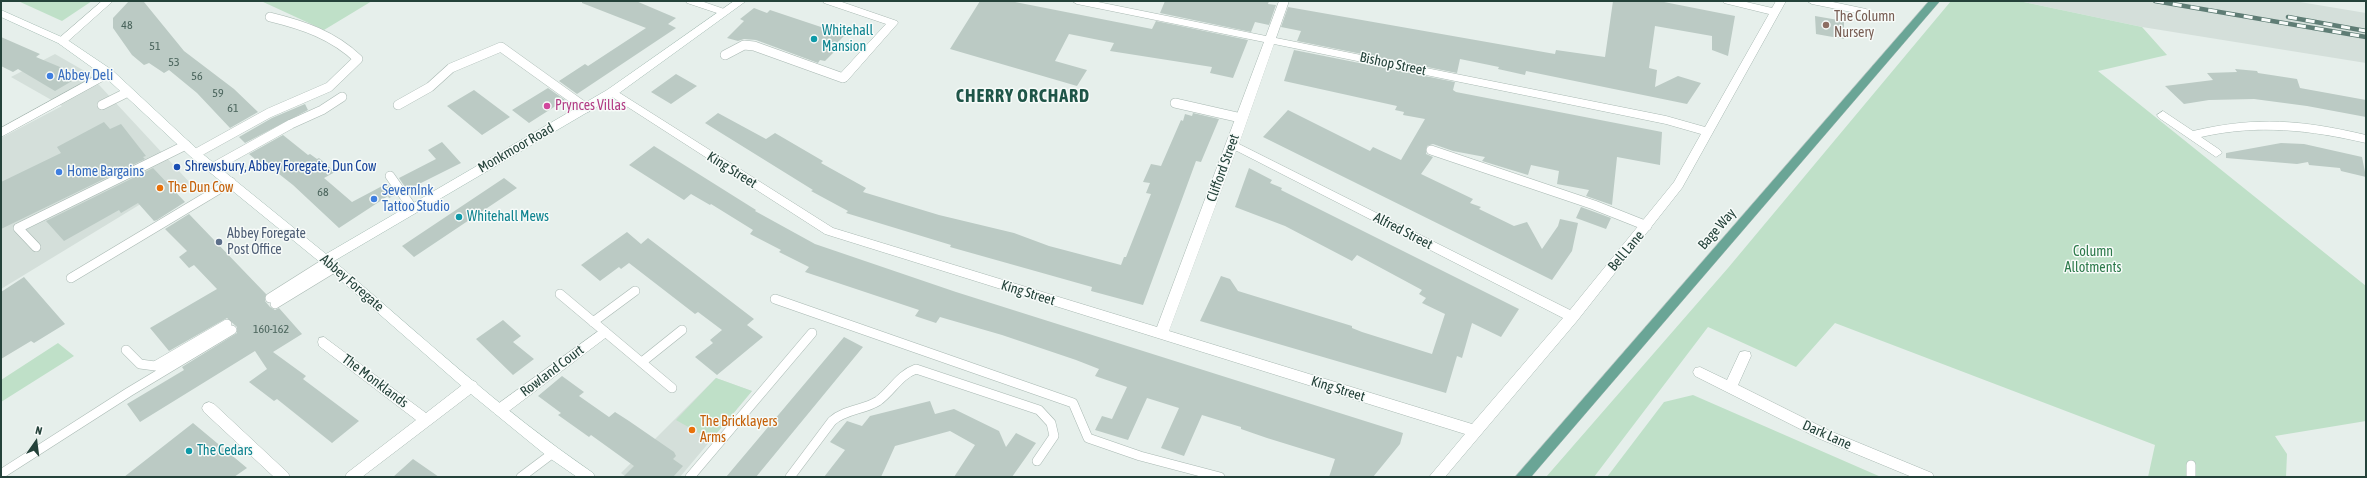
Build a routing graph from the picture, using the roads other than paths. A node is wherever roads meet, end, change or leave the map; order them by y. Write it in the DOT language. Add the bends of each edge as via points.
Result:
graph roads {
  1 [pos="108,1"];
  2 [pos="691,1"];
  3 [pos="741,1"];
  4 [pos="828,1"];
  5 [pos="1077,1"];
  6 [pos="1284,1"];
  7 [pos="1728,1"];
  8 [pos="1812,1"];
  9 [pos="1935,1"];
  10 [pos="1779,6"];
  11 [pos="724,12"];
  12 [pos="1866,12"];
  13 [pos="1,13"];
  14 [pos="270,17"];
  15 [pos="1270,39"];
  16 [pos="62,41"];
  17 [pos="726,55"];
  18 [pos="108,74"];
  19 [pos="843,78"];
  20 [pos="128,92"];
  21 [pos="611,93"];
  22 [pos="342,97"];
  23 [pos="1175,103"];
  24 [pos="102,105"];
  25 [pos="398,105"];
  26 [pos="586,108"];
  27 [pos="2163,115"];
  28 [pos="1241,118"];
  29 [pos="1708,132"];
  30 [pos="1,133"];
  31 [pos="2191,135"];
  32 [pos="2366,139"];
  33 [pos="186,146"];
  34 [pos="1232,146"];
  35 [pos="1430,150"];
  36 [pos="2216,153"];
  37 [pos="195,154"];
  38 [pos="212,168"];
  39 [pos="390,176"];
  40 [pos="231,182"];
  41 [pos="413,209"];
  42 [pos="1648,226"];
  43 [pos="36,247"];
  44 [pos="329,263"];
  45 [pos="71,278"];
  46 [pos="636,291"];
  47 [pos="560,294"];
  48 [pos="775,299"];
  49 [pos="272,301"];
  50 [pos="1573,317"];
  51 [pos="593,322"];
  52 [pos="682,330"];
  53 [pos="604,332"];
  54 [pos="812,333"];
  55 [pos="1161,334"];
  56 [pos="324,342"];
  57 [pos="126,350"];
  58 [pos="1745,356"];
  59 [pos="642,362"];
  60 [pos="1700,372"];
  61 [pos="471,386"];
  62 [pos="672,388"];
  63 [pos="1730,388"];
  64 [pos="209,408"];
  65 [pos="500,410"];
  66 [pos="426,420"];
  67 [pos="1475,431"];
  68 [pos="553,453"];
  69 [pos="1037,461"];
  70 [pos="2191,465"];
  71 [pos="1,474"];
  72 [pos="283,477"];
  73 [pos="352,477"];
  74 [pos="521,477"];
  75 [pos="588,477"];
  76 [pos="690,477"];
  77 [pos="790,477"];
  78 [pos="1220,477"];
  79 [pos="1436,477"];
  80 [pos="1522,477"];
  81 [pos="1927,477"];
  82 [pos="2191,477"];
  1 -- 16 [label="street"];
  2 -- 11 [label="street"];
  3 -- 11 [label="street, Monkmoor Road"];
  4 -- 19 [label="street" via="893,23"];
  5 -- 15 [label="street, Bishop Street"];
  6 -- 15 [label="street, Clifford Street"];
  7 -- 10 [label="street"];
  8 -- 12 [label="street"];
  9 -- 80 [label="main road, Bage Way"];
  10 -- 29 [label="street, Bell Lane"];
  11 -- 21 [label="street, Monkmoor Road"];
  13 -- 16 [label="street, Abbey Foregate"];
  14 -- 37 [label="lane" via="299,24 333,39 358,59 329,87 269,113"];
  15 -- 28 [label="street, Clifford Street"];
  15 -- 29 [label="street, Bishop Street" via="1666,120"];
  16 -- 18 [label="street, Abbey Foregate"];
  17 -- 19 [label="lane" via="744,45 754,46"];
  18 -- 20 [label="street, Abbey Foregate"];
  18 -- 30 [label="street"];
  20 -- 24 [label="lane"];
  20 -- 33 [label="street, Abbey Foregate"];
  21 -- 26 [label="street, Monkmoor Road"];
  21 -- 55 [label="street, King Street" via="829,231"];
  22 -- 38 [label="lane"];
  23 -- 28 [label="lane"];
  25 -- 26 [label="lane" via="430,87 451,68 501,47"];
  26 -- 41 [label="street, Monkmoor Road"];
  27 -- 31 [label="street"];
  28 -- 34 [label="street, Clifford Street"];
  29 -- 42 [label="street, Bell Lane" via="1678,185"];
  31 -- 32 [label="street" via="2254,123 2315,128"];
  31 -- 36 [label="street"];
  33 -- 37 [label="street, Abbey Foregate"];
  33 -- 43 [label="lane" via="18,228"];
  34 -- 50 [label="street, Alfred Street"];
  34 -- 55 [label="street, Clifford Street"];
  35 -- 42 [label="lane" via="1621,214"];
  37 -- 38 [label="street, Abbey Foregate"];
  38 -- 40 [label="street, Abbey Foregate"];
  39 -- 41 [label="lane"];
  40 -- 44 [label="street, Abbey Foregate"];
  40 -- 45 [label="lane"];
  41 -- 44 [label="street, Monkmoor Road"];
  42 -- 50 [label="street, Bell Lane"];
  44 -- 49 [label="lane"];
  44 -- 61 [label="street, Abbey Foregate"];
  46 -- 51 [label="lane"];
  47 -- 51 [label="lane"];
  48 -- 78 [label="lane" via="1073,403 1088,438 1140,456"];
  50 -- 67 [label="street, Bell Lane"];
  51 -- 53 [label="lane"];
  52 -- 59 [label="lane"];
  53 -- 59 [label="lane"];
  53 -- 65 [label="street, Rowland Court"];
  54 -- 76 [label="lane"];
  55 -- 67 [label="street, King Street"];
  56 -- 66 [label="street, The Monklands"];
  57 -- 71 [label="lane" via="140,364 155,366 229,327"];
  58 -- 63 [label="street"];
  59 -- 62 [label="lane"];
  60 -- 63 [label="street, Dark Lane"];
  61 -- 65 [label="street, Abbey Foregate"];
  61 -- 66 [label="street"];
  63 -- 81 [label="street, Dark Lane" via="1825,435"];
  64 -- 72 [label="street"];
  65 -- 68 [label="street, Abbey Foregate"];
  66 -- 73 [label="street"];
  67 -- 79 [label="street, Bell Lane"];
  68 -- 74 [label="lane"];
  68 -- 75 [label="street, Abbey Foregate"];
  69 -- 77 [label="lane" via="1054,436 1051,423 1039,410 916,369 893,385 878,401 835,417"];
  70 -- 82 [label="lane"];
}
